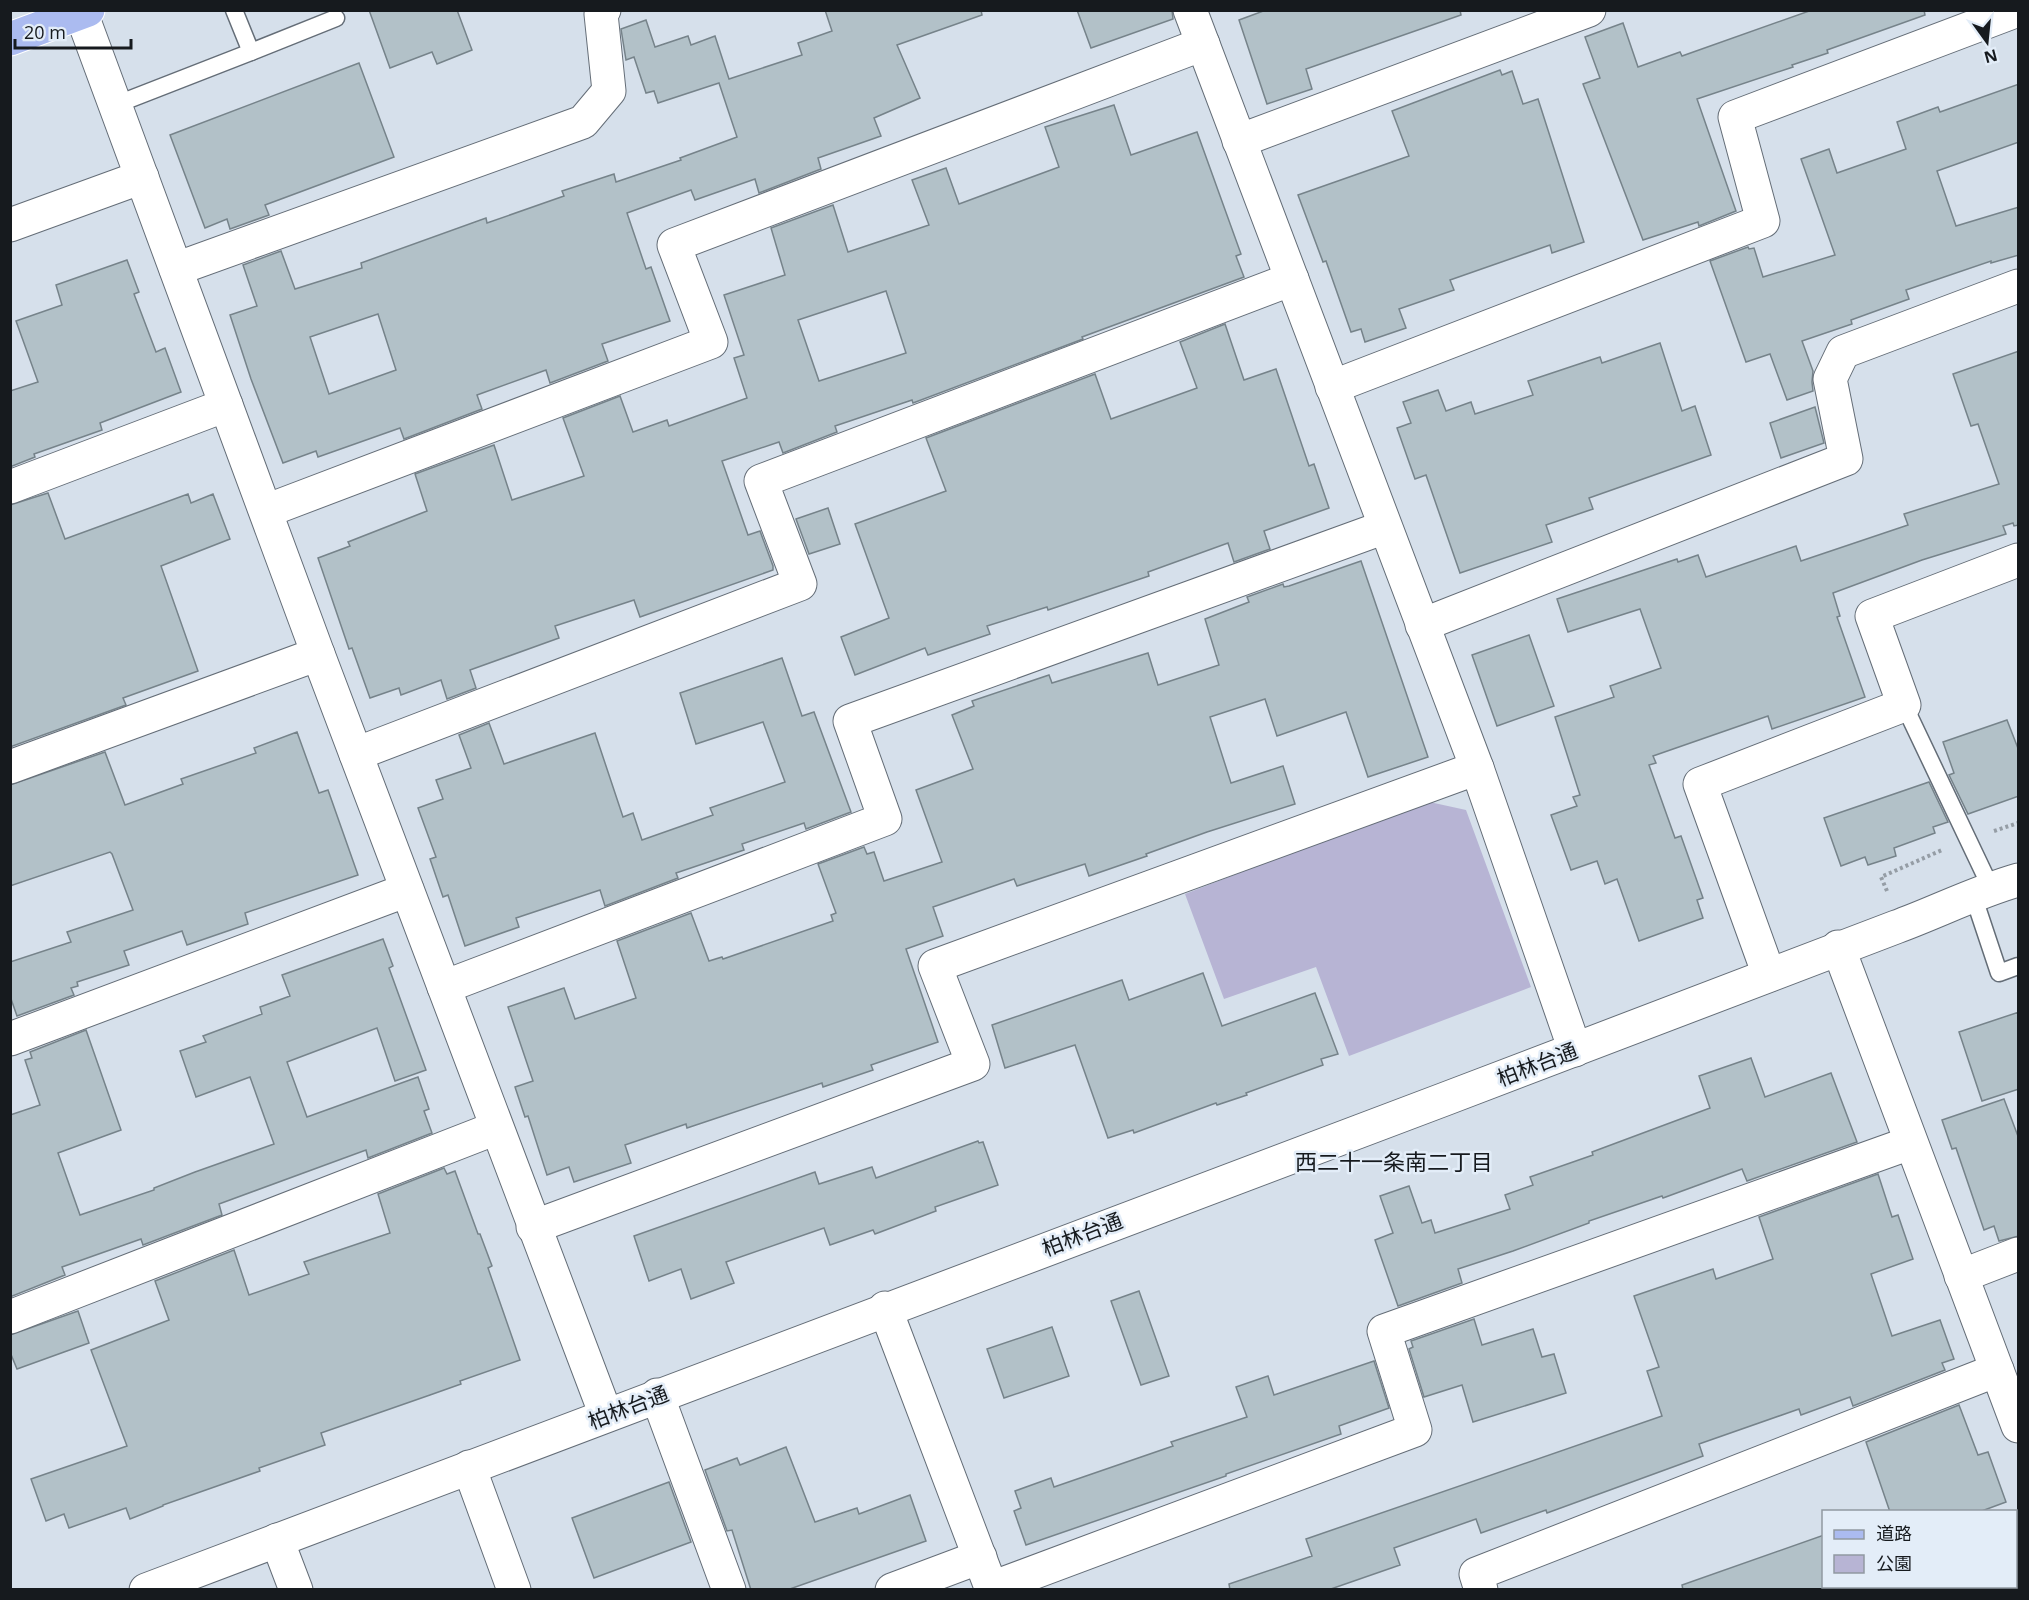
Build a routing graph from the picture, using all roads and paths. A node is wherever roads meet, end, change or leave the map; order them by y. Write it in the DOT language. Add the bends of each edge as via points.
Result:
graph roads {
  1 [pos="234,10"];
  2 [pos="603,10"];
  3 [pos="1190,10"];
  4 [pos="1589,10"];
  5 [pos="2018,10"];
  6 [pos="83,11"];
  7 [pos="336,18"];
  8 [pos="10,39"];
  9 [pos="1203,44"];
  10 [pos="251,52"];
  11 [pos="115,105"];
  12 [pos="1239,141"];
  13 [pos="142,177"];
  14 [pos="10,225"];
  15 [pos="176,268"];
  16 [pos="1292,279"];
  17 [pos="2019,286"];
  18 [pos="1332,387"];
  19 [pos="226,405"];
  20 [pos="10,487"];
  21 [pos="266,511"];
  22 [pos="1385,526"];
  23 [pos="2019,560"];
  24 [pos="1422,625"];
  25 [pos="318,654"];
  26 [pos="1904,705"];
  27 [pos="356,754"];
  28 [pos="10,767"];
  29 [pos="1477,768"];
  30 [pos="2019,823"];
  31 [pos="1968,839"];
  32 [pos="1994,888"];
  33 [pos="407,890"];
  34 [pos="1900,926"];
  35 [pos="1838,947"];
  36 [pos="2019,966"];
  37 [pos="1769,975"];
  38 [pos="444,987"];
  39 [pos="10,1039"];
  40 [pos="1575,1050"];
  41 [pos="496,1128"];
  42 [pos="1910,1143"];
  43 [pos="533,1227"];
  44 [pos="2019,1254"];
  45 [pos="1961,1276"];
  46 [pos="885,1308"];
  47 [pos="10,1317"];
  48 [pos="1997,1370"];
  49 [pos="657,1395"];
  50 [pos="606,1415"];
  51 [pos="2019,1426"];
  52 [pos="469,1467"];
  53 [pos="277,1540"];
  54 [pos="980,1557"];
  55 [pos="992,1589"];
  56 [pos="146,1590"];
  57 [pos="296,1590"];
  58 [pos="514,1590"];
  59 [pos="729,1590"];
  60 [pos="892,1590"];
  61 [pos="1481,1590"];
  1 -- 10 [label="lane"];
  2 -- 15 [label="street" via="600,14 609,91 583,122"];
  3 -- 9 [label="street"];
  4 -- 12 [label="street"];
  5 -- 18 [label="street" via="1736,117 1763,222"];
  6 -- 8 [label="main road"];
  6 -- 11 [label="street"];
  7 -- 10 [label="lane"];
  9 -- 12 [label="street"];
  9 -- 21 [label="street" via="674,245 711,342"];
  10 -- 11 [label="lane"];
  11 -- 13 [label="street"];
  12 -- 16 [label="street"];
  13 -- 14 [label="street"];
  13 -- 15 [label="street"];
  15 -- 19 [label="street"];
  16 -- 18 [label="street"];
  16 -- 27 [label="street" via="761,481 800,584"];
  17 -- 24 [label="street" via="1843,352 1830,379 1846,459"];
  18 -- 22 [label="street"];
  19 -- 20 [label="street"];
  19 -- 21 [label="street"];
  21 -- 25 [label="street"];
  22 -- 24 [label="street"];
  22 -- 38 [label="street" via="850,721 885,819"];
  23 -- 26 [label="street" via="1872,616"];
  24 -- 29 [label="street"];
  25 -- 27 [label="street"];
  25 -- 28 [label="street"];
  26 -- 31 [label="lane"];
  26 -- 37 [label="street" via="1700,784"];
  27 -- 33 [label="street"];
  29 -- 40 [label="street"];
  29 -- 43 [label="street" via="935,966 973,1064"];
  30 -- 31 [label="path"];
  31 -- 32 [label="lane"];
  31 -- 34 [label="path" via="1881,877"];
  32 -- 34 [label="street, 柏林台通"];
  32 -- 36 [label="lane" via="1999,973"];
  33 -- 38 [label="street"];
  33 -- 39 [label="street"];
  34 -- 35 [label="street, 柏林台通"];
  35 -- 37 [label="street, 柏林台通"];
  35 -- 42 [label="street"];
  37 -- 40 [label="street, 柏林台通"];
  38 -- 41 [label="street"];
  40 -- 46 [label="street, 柏林台通"];
  41 -- 43 [label="street"];
  41 -- 47 [label="street"];
  42 -- 45 [label="street"];
  42 -- 55 [label="street" via="1384,1331 1415,1430"];
  43 -- 50 [label="street"];
  44 -- 45 [label="street"];
  45 -- 48 [label="street"];
  46 -- 49 [label="street, 柏林台通"];
  46 -- 54 [label="street"];
  48 -- 51 [label="street"];
  48 -- 61 [label="street" via="1476,1574"];
  49 -- 50 [label="street, 柏林台通"];
  49 -- 59 [label="street"];
  50 -- 52 [label="street, 柏林台通"];
  52 -- 53 [label="street, 柏林台通"];
  52 -- 58 [label="street"];
  53 -- 56 [label="street, 柏林台通"];
  53 -- 57 [label="street"];
  54 -- 55 [label="street"];
  54 -- 60 [label="street"];
}
